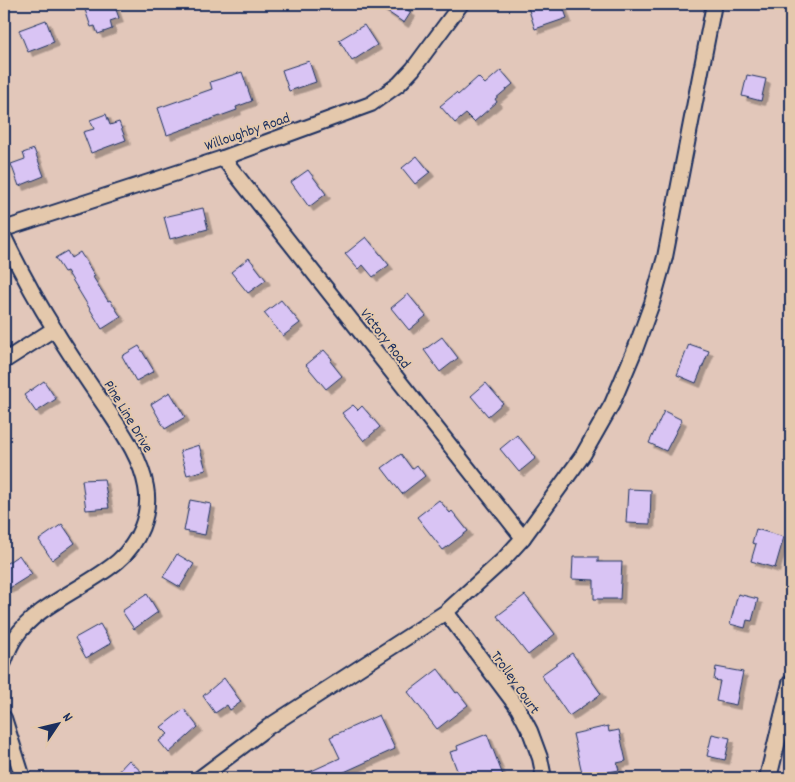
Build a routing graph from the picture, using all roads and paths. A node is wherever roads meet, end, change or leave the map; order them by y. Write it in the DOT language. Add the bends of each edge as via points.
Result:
graph roads {
  1 [pos="462,4"];
  2 [pos="714,4"];
  3 [pos="222,158"];
  4 [pos="4,230"];
  5 [pos="4,237"];
  6 [pos="54,329"];
  7 [pos="4,361"];
  8 [pos="523,538"];
  9 [pos="446,612"];
  10 [pos="4,662"];
  11 [pos="791,683"];
  12 [pos="4,718"];
  13 [pos="23,778"];
  14 [pos="200,778"];
  15 [pos="544,778"];
  16 [pos="768,778"];
  1 -- 3 [label="street, Willoughby Road" via="413,69 385,96 371,104"];
  2 -- 8 [label="street" via="665,258 652,303 612,404 583,455"];
  3 -- 4 [label="street, Willoughby Road"];
  3 -- 8 [label="street, Victory Road"];
  5 -- 6 [label="street, Pine Line Drive"];
  6 -- 7 [label="street"];
  6 -- 10 [label="street, Pine Line Drive" via="125,436 143,472 147,511 137,537 119,560 26,624 15,637"];
  8 -- 9 [label="street"];
  9 -- 14 [label="street" via="268,727"];
  9 -- 15 [label="street, Trolley Court" via="518,708 530,731"];
  11 -- 16 [label="street"];
  12 -- 13 [label="street"];
}
